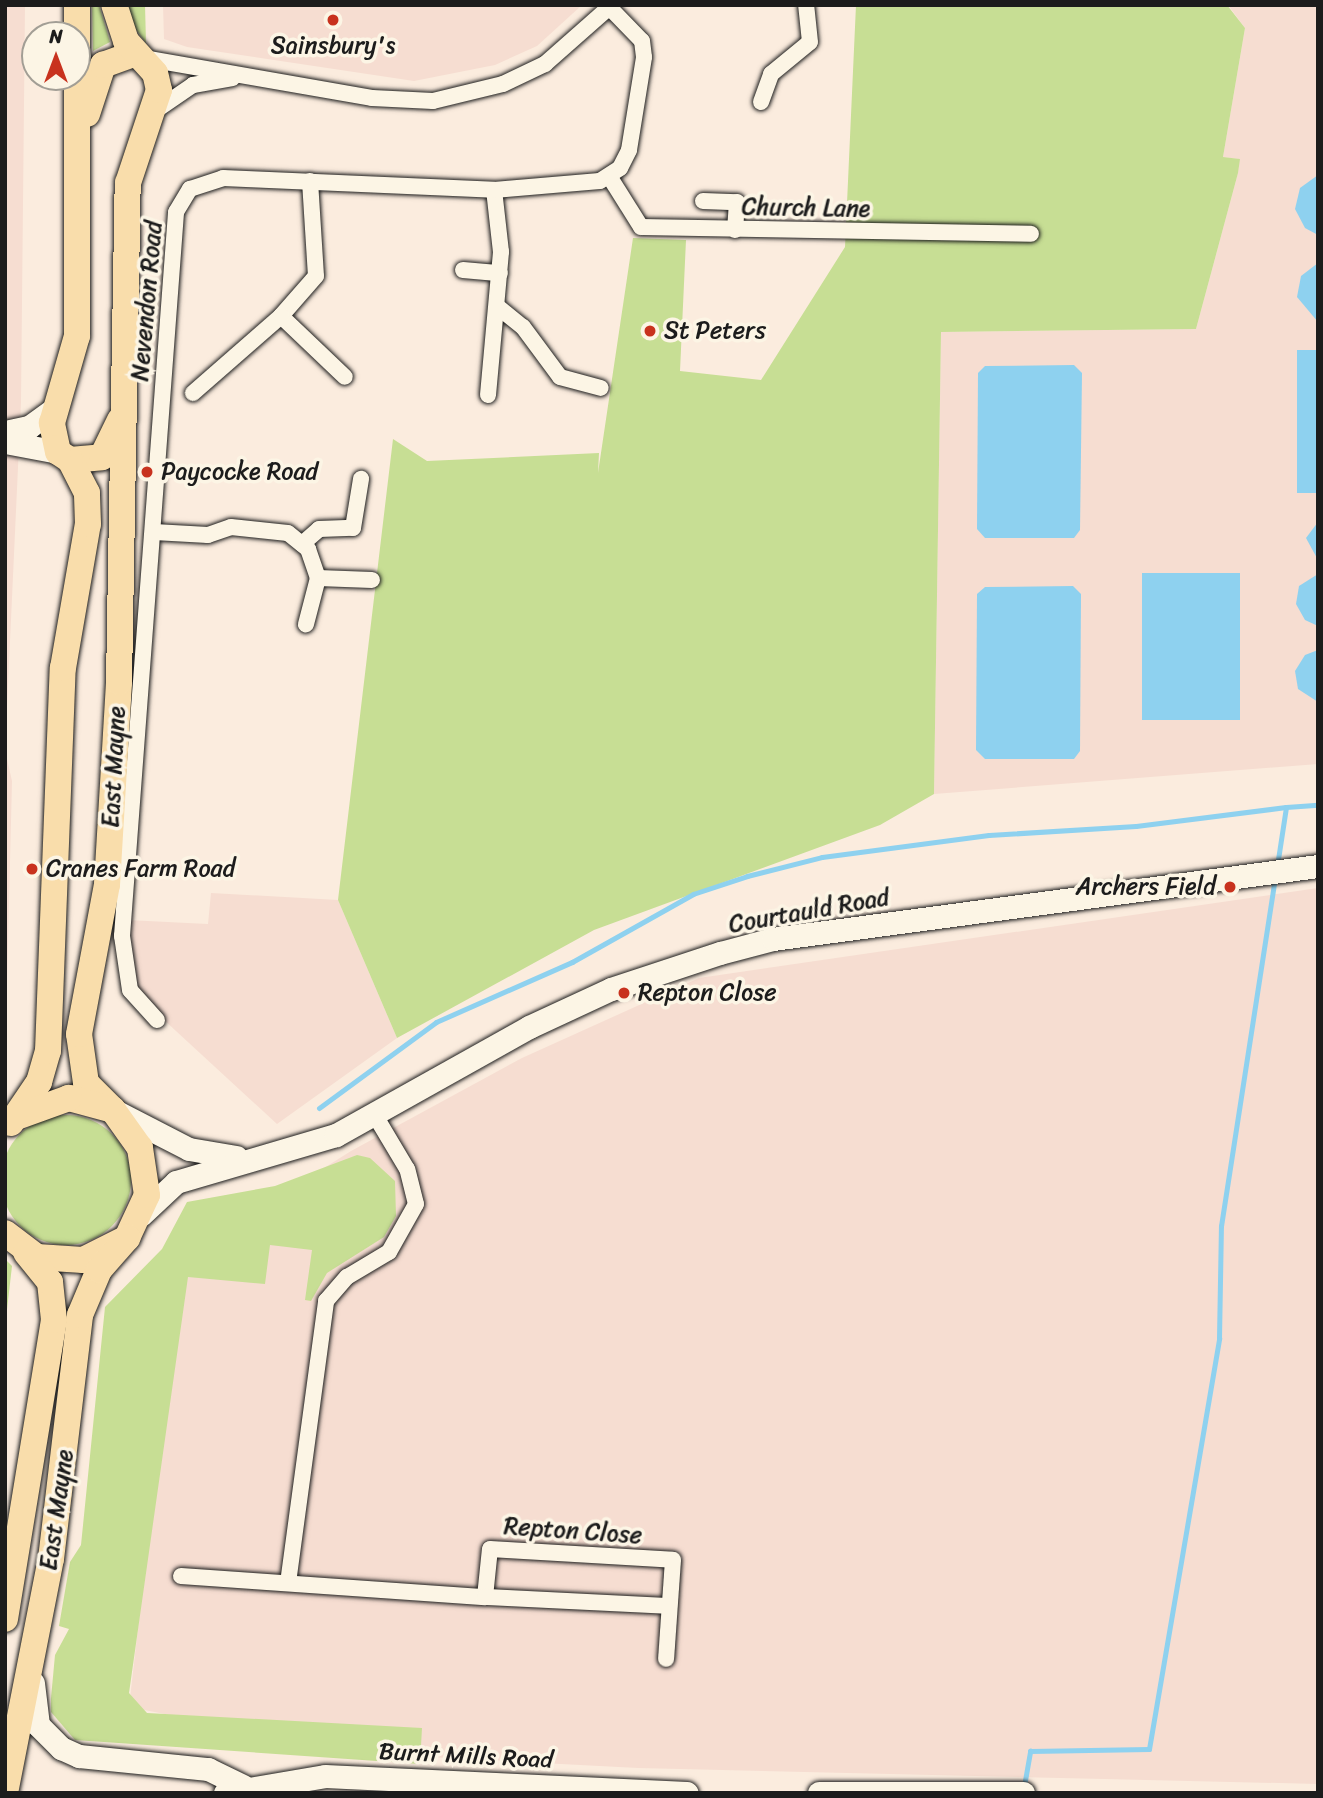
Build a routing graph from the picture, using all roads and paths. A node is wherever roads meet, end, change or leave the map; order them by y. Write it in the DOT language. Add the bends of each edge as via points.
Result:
graph roads {
  1 [pos="77,5"];
  2 [pos="114,5"];
  3 [pos="806,5"];
  4 [pos="611,7"];
  5 [pos="137,56"];
  6 [pos="238,77"];
  7 [pos="761,102"];
  8 [pos="154,112"];
  9 [pos="79,147"];
  10 [pos="609,176"];
  11 [pos="310,181"];
  12 [pos="494,190"];
  13 [pos="703,201"];
  14 [pos="735,230"];
  15 [pos="1031,234"];
  16 [pos="463,270"];
  17 [pos="500,273"];
  18 [pos="498,307"];
  19 [pos="281,316"];
  20 [pos="345,377"];
  21 [pos="601,387"];
  22 [pos="193,393"];
  23 [pos="488,396"];
  24 [pos="55,408"];
  25 [pos="123,410"];
  26 [pos="5,432"];
  27 [pos="5,442"];
  28 [pos="64,456"];
  29 [pos="361,479"];
  30 [pos="154,532"];
  31 [pos="302,544"];
  32 [pos="318,578"];
  33 [pos="372,580"];
  34 [pos="306,624"];
  35 [pos="1311,867"];
  36 [pos="157,1020"];
  37 [pos="113,1110"];
  38 [pos="376,1117"];
  39 [pos="7,1118"];
  40 [pos="267,1154"];
  41 [pos="141,1215"];
  42 [pos="127,1238"];
  43 [pos="14,1241"];
  44 [pos="181,1576"];
  45 [pos="288,1583"];
  46 [pos="485,1597"];
  47 [pos="670,1606"];
  48 [pos="5,1619"];
  49 [pos="37,1644"];
  50 [pos="666,1659"];
  51 [pos="492,1788"];
  52 [pos="234,1789"];
  53 [pos="1008,1792"];
  54 [pos="5,1793"];
  55 [pos="687,1793"];
  56 [pos="819,1793"];
  57 [pos="1023,1793"];
  1 -- 9 [label="main road"];
  2 -- 5 [label="main road, East Mayne"];
  3 -- 7 [label="street" via="810,42 771,74"];
  4 -- 6 [label="street" via="545,64 463,96 372,98"];
  4 -- 10 [label="street" via="642,41 644,57 629,150"];
  5 -- 6 [label="street"];
  5 -- 8 [label="main road, East Mayne" via="158,81"];
  5 -- 9 [label="main road" via="109,60 98,73"];
  6 -- 8 [label="street" via="192,85"];
  8 -- 25 [label="main road, East Mayne" via="128,183"];
  9 -- 24 [label="main road" via="77,336"];
  10 -- 12 [label="street, Nevendon Road" via="587,185"];
  10 -- 14 [label="street, Church Lane" via="641,227"];
  11 -- 12 [label="street, Nevendon Road"];
  11 -- 19 [label="street" via="316,276"];
  11 -- 30 [label="street, Nevendon Road" via="204,182 190,189 176,212"];
  12 -- 17 [label="street"];
  13 -- 14 [label="street" via="737,202"];
  14 -- 15 [label="street, Church Lane"];
  16 -- 17 [label="street"];
  17 -- 18 [label="street"];
  18 -- 21 [label="street" via="523,327 561,377"];
  18 -- 23 [label="street"];
  19 -- 20 [label="street"];
  19 -- 22 [label="street"];
  24 -- 26 [label="street" via="29,427"];
  24 -- 28 [label="main road"];
  25 -- 28 [label="main road, East Mayne" via="108,452 91,461"];
  25 -- 37 [label="main road, East Mayne" via="122,607 107,885 79,1047 86,1083"];
  27 -- 28 [label="street"];
  28 -- 39 [label="main road" via="87,492 88,524 66,623 46,1062"];
  29 -- 31 [label="street" via="354,528 319,529"];
  30 -- 31 [label="street" via="260,529 288,533"];
  30 -- 36 [label="street, Nevendon Road" via="122,936 130,990"];
  31 -- 32 [label="street"];
  32 -- 33 [label="street"];
  32 -- 34 [label="street"];
  35 -- 38 [label="street, Courtauld Road" via="773,939 720,953 611,989 529,1027"];
  37 -- 39 [label="main road" via="69,1098"];
  37 -- 40 [label="street, Courtauld Road" via="202,1153"];
  37 -- 41 [label="main road, East Mayne" via="134,1132 143,1156"];
  38 -- 40 [label="street, Courtauld Road" via="317,1142"];
  38 -- 45 [label="street" via="407,1168 416,1204 389,1252 348,1277 326,1301"];
  40 -- 41 [label="street, Courtauld Road" via="176,1182"];
  41 -- 42 [label="main road, East Mayne"];
  42 -- 43 [label="main road" via="75,1261"];
  42 -- 49 [label="main road, East Mayne" via="99,1270 80,1315"];
  43 -- 48 [label="main road, East Mayne" via="47,1275 54,1311"];
  44 -- 45 [label="street"];
  45 -- 46 [label="street"];
  46 -- 47 [label="street"];
  46 -- 47 [label="street, Repton Close" via="490,1549 673,1560"];
  47 -- 50 [label="street, Repton Close"];
  49 -- 52 [label="street, Burnt Mills Road" via="33,1710 43,1731 61,1748 79,1756 208,1769"];
  49 -- 54 [label="main road, East Mayne"];
  51 -- 52 [label="street, Burnt Mills Road" via="324,1776"];
  51 -- 55 [label="street, Burnt Mills Road"];
  53 -- 56 [label="street"];
  53 -- 57 [label="street"];
}
